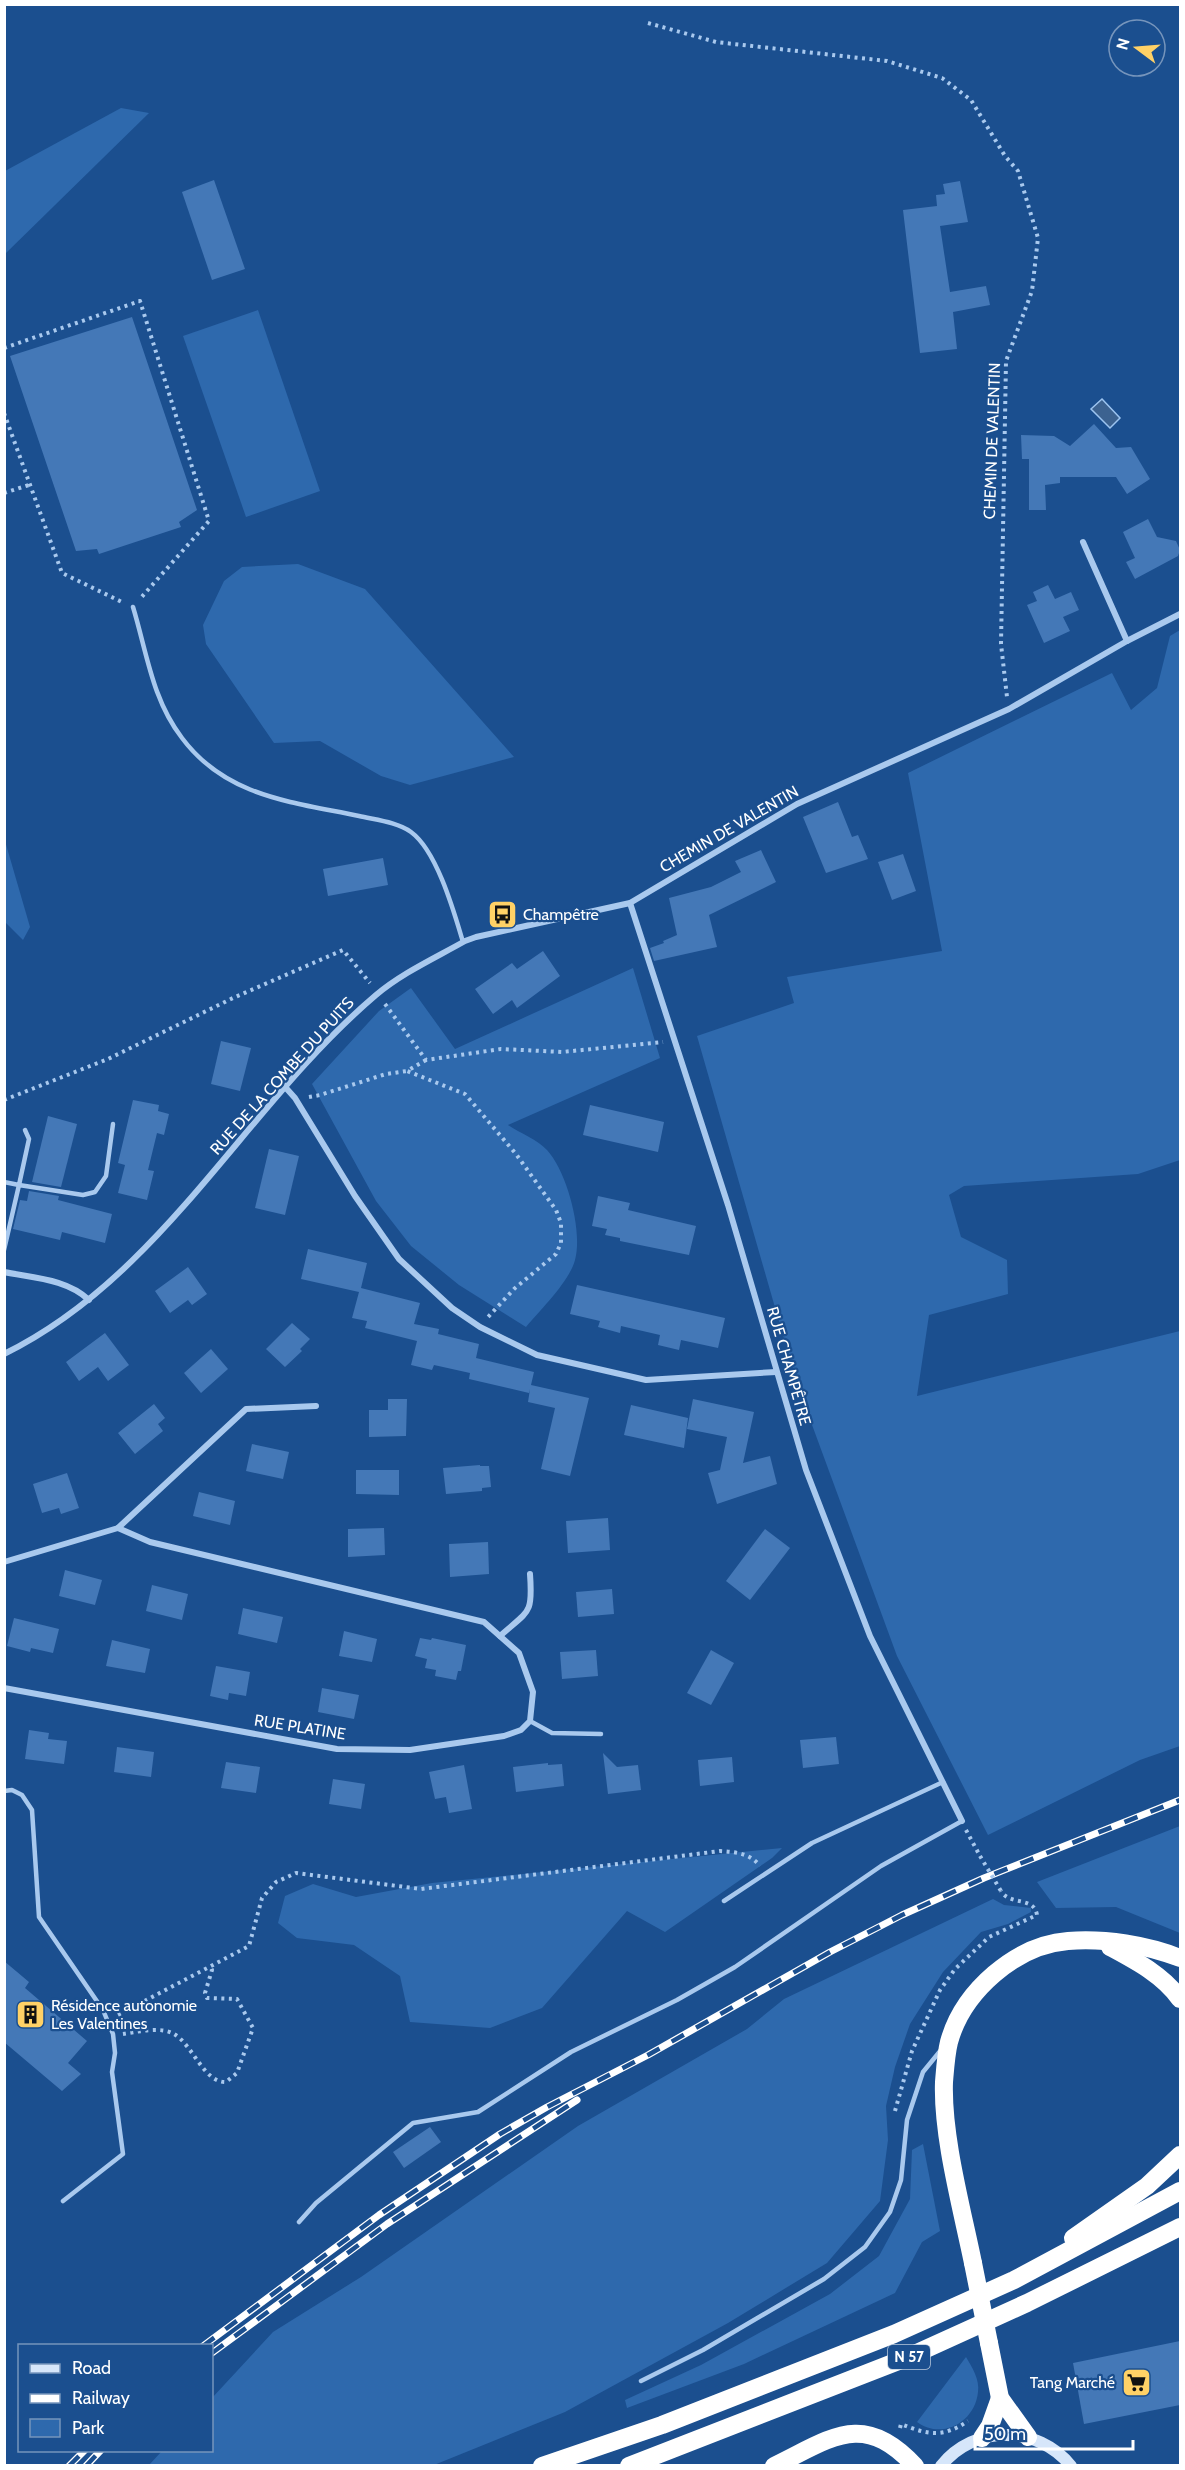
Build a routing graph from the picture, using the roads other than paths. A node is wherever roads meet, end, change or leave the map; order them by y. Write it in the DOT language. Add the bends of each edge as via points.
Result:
graph roads {
  1 [pos="1083,542"];
  2 [pos="133,607"];
  3 [pos="1180,614"];
  4 [pos="1127,641"];
  5 [pos="630,903"];
  6 [pos="464,942"];
  7 [pos="286,1088"];
  8 [pos="113,1124"];
  9 [pos="25,1130"];
  10 [pos="4,1182"];
  11 [pos="19,1185"];
  12 [pos="4,1250"];
  13 [pos="4,1272"];
  14 [pos="89,1300"];
  15 [pos="4,1354"];
  16 [pos="776,1372"];
  17 [pos="316,1406"];
  18 [pos="118,1528"];
  19 [pos="4,1562"];
  20 [pos="530,1574"];
  21 [pos="500,1636"];
  22 [pos="4,1688"];
  23 [pos="530,1720"];
  24 [pos="601,1734"];
  25 [pos="943,1782"];
  26 [pos="4,1791"];
  27 [pos="962,1821"];
  28 [pos="724,1901"];
  29 [pos="1100,1942"];
  30 [pos="1180,1958"];
  31 [pos="1180,1999"];
  32 [pos="949,2042"];
  33 [pos="1180,2156"];
  34 [pos="1180,2191"];
  35 [pos="63,2201"];
  36 [pos="299,2222"];
  37 [pos="1180,2227"];
  38 [pos="1014,2280"];
  39 [pos="641,2381"];
  40 [pos="1000,2397"];
  41 [pos="1028,2437"];
  42 [pos="982,2438"];
  43 [pos="542,2466"];
  44 [pos="629,2466"];
  45 [pos="774,2466"];
  46 [pos="915,2466"];
  47 [pos="942,2466"];
  48 [pos="1071,2466"];
  1 -- 4 [label="street"];
  2 -- 6 [label="lane" via="158,699 189,746 213,770 238,786 264,796 389,823 411,832 446,887"];
  3 -- 4 [label="street, CHEMIN DE VALENTIN"];
  4 -- 5 [label="street, CHEMIN DE VALENTIN" via="1009,709 797,804"];
  5 -- 6 [label="street, RUE DE LA COMBE DU PUITS"];
  5 -- 16 [label="street, RUE CHAMPÊTRE" via="728,1205"];
  6 -- 7 [label="street, RUE DE LA COMBE DU PUITS" via="377,993"];
  7 -- 14 [label="street, RUE DE LA COMBE DU PUITS" via="172,1218"];
  7 -- 16 [label="street" via="399,1259 452,1308 480,1327 537,1355 646,1380"];
  8 -- 11 [label="lane" via="106,1176 95,1192 83,1195"];
  9 -- 11 [label="lane" via="29,1139"];
  10 -- 11 [label="lane"];
  11 -- 12 [label="lane"];
  13 -- 14 [label="street" via="68,1285"];
  14 -- 15 [label="street, RUE DE LA COMBE DU PUITS" via="30,1342"];
  16 -- 25 [label="street, RUE CHAMPÊTRE" via="806,1470 870,1636"];
  17 -- 18 [label="street" via="246,1409"];
  18 -- 19 [label="street"];
  18 -- 21 [label="street" via="150,1542 484,1622"];
  20 -- 21 [label="street" via="530,1609"];
  21 -- 23 [label="street" via="519,1653 530,1682"];
  22 -- 23 [label="street, RUE PLATINE" via="338,1749 410,1750 492,1738 521,1730"];
  23 -- 24 [label="lane" via="552,1733"];
  25 -- 27 [label="street, RUE CHAMPÊTRE"];
  25 -- 28 [label="lane" via="812,1843"];
  26 -- 35 [label="lane" via="22,1795 32,1810 39,1917 103,2010 113,2034 112,2072 123,2154"];
  27 -- 36 [label="lane" via="881,1866 735,1967 571,2052 478,2112 413,2123 316,2203"];
  29 -- 30 [label="highway" via="1156,1948"];
  29 -- 31 [label="highway" via="1147,1967"];
  29 -- 32 [label="highway" via="1067,1941 1030,1951 999,1969 967,2004"];
  32 -- 39 [label="lane" via="923,2072 907,2120 901,2180 890,2212 865,2247 824,2279 703,2350"];
  32 -- 40 [label="highway, bridge" via="944,2083 947,2127"];
  33 -- 38 [label="highway" via="1147,2186"];
  34 -- 38 [label="highway, N 57"];
  37 -- 44 [label="highway, N 57" via="906,2358"];
  38 -- 43 [label="highway, N 57" via="806,2369"];
  40 -- 41 [label="highway"];
  40 -- 42 [label="highway"];
  41 -- 42 [label="main road" via="1005,2434"];
  41 -- 48 [label="main road" via="1049,2446"];
  42 -- 47 [label="main road" via="961,2447"];
  45 -- 46 [label="highway" via="852,2433 881,2438"];
}
